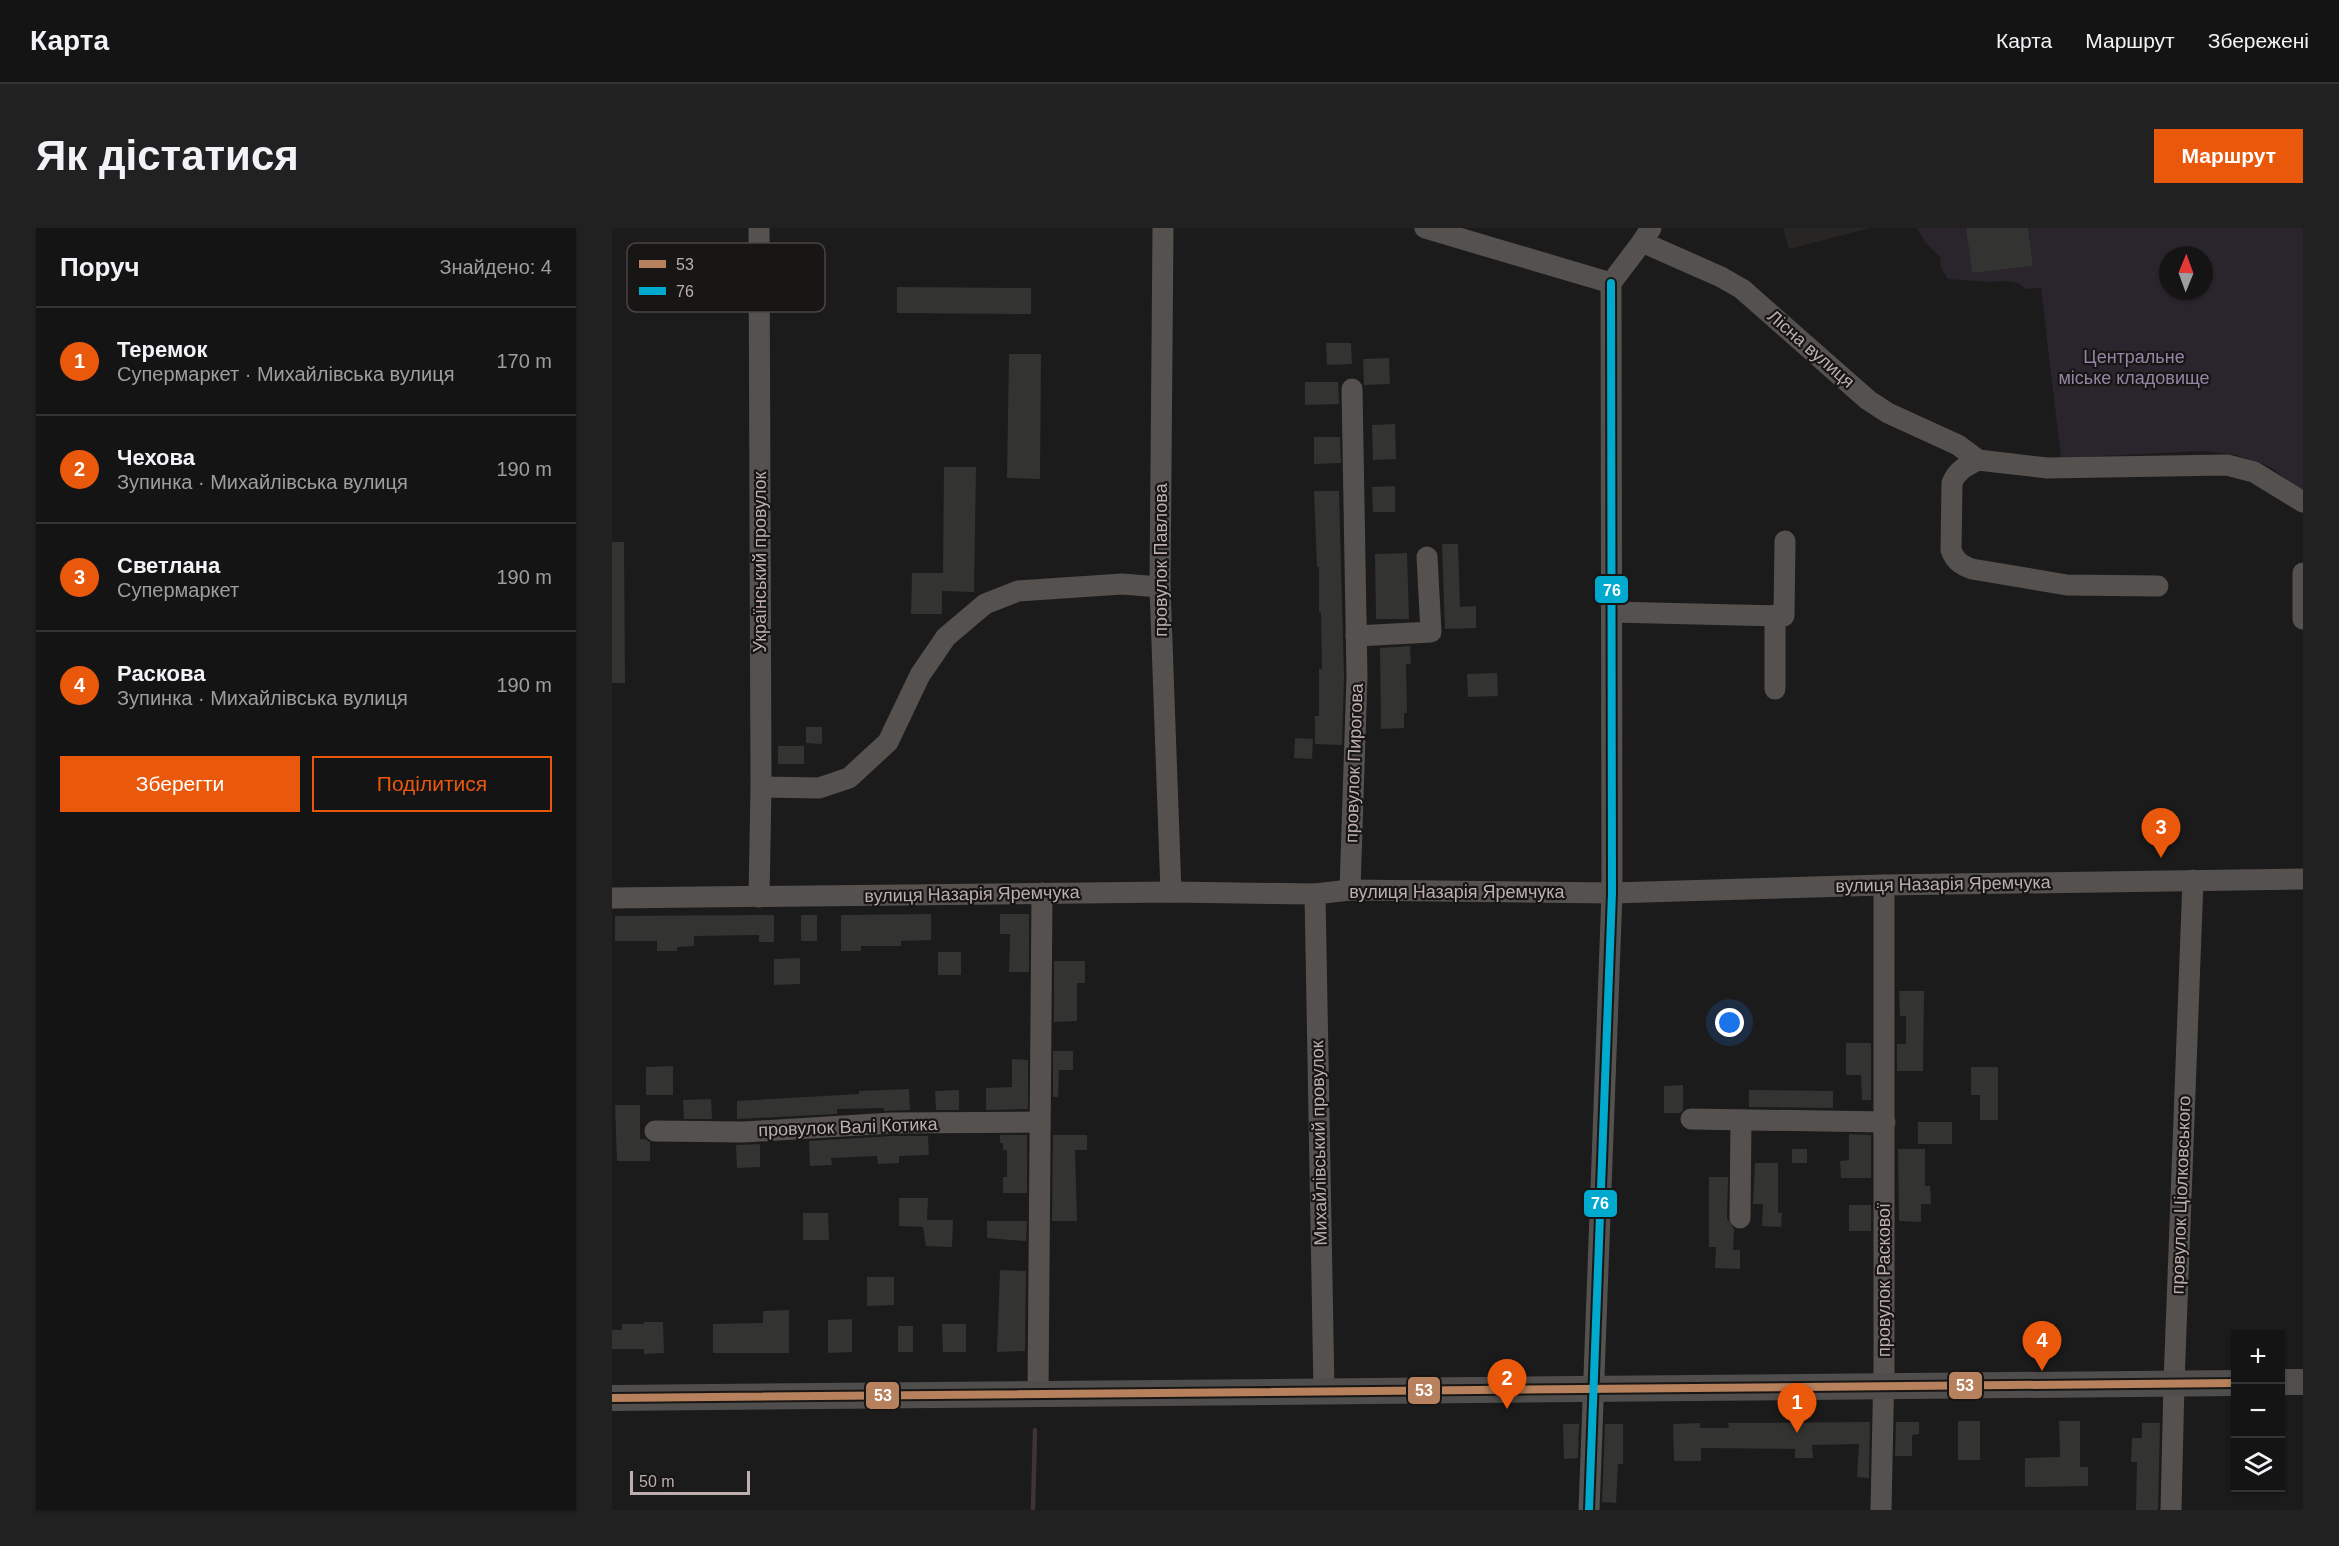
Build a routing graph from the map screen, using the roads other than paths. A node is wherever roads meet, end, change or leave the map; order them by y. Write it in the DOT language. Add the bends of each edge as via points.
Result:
graph roads {
  1 [pos="759,228"];
  2 [pos="1163,228"];
  3 [pos="1425,228"];
  4 [pos="1647,235"];
  5 [pos="759,243"];
  6 [pos="1611,284"];
  7 [pos="759,312"];
  8 [pos="1352,389"];
  9 [pos="1978,460"];
  10 [pos="2303,502"];
  11 [pos="1785,541"];
  12 [pos="1427,558"];
  13 [pos="2303,573"];
  14 [pos="2158,586"];
  15 [pos="1160,587"];
  16 [pos="1612,612"];
  17 [pos="1775,615"];
  18 [pos="2303,619"];
  19 [pos="1356,636"];
  20 [pos="1774,688"];
  21 [pos="761,787"];
  22 [pos="2303,879"];
  23 [pos="2193,880"];
  24 [pos="1884,885"];
  25 [pos="1350,890"];
  26 [pos="1171,892"];
  27 [pos="1042,893"];
  28 [pos="1612,893"];
  29 [pos="1314,894"];
  30 [pos="759,897"];
  31 [pos="612,898"];
  32 [pos="1690,1119"];
  33 [pos="1741,1120"];
  34 [pos="1040,1122"];
  35 [pos="1885,1122"];
  36 [pos="656,1131"];
  37 [pos="1740,1218"];
  38 [pos="2285,1382"];
  39 [pos="2303,1382"];
  40 [pos="2174,1383"];
  41 [pos="2231,1383"];
  42 [pos="1884,1386"];
  43 [pos="1593,1389"];
  44 [pos="1324,1391"];
  45 [pos="1038,1394"];
  46 [pos="612,1398"];
  47 [pos="1589,1510"];
  48 [pos="1881,1510"];
  49 [pos="2171,1510"];
  1 -- 5 [label="street, Український провулок"];
  2 -- 15 [label="street, провулок Павлова"];
  3 -- 6 [label="street"];
  4 -- 6 [label="street, Лісна вулиця"];
  4 -- 9 [label="street, Лісна вулиця" via="1742,290 1869,400 1958,445"];
  6 -- 16 [label="street"];
  7 -- 21 [label="street, Український провулок"];
  8 -- 19 [label="street, провулок Пирогова"];
  9 -- 10 [label="street, Лісна вулиця" via="2047,468 2227,465 2254,472"];
  9 -- 14 [label="street" via="1962,468 1952,483 1951,550 1962,565 2067,585"];
  11 -- 17 [label="street" via="1784,616"];
  12 -- 19 [label="street" via="1431,632"];
  13 -- 18 [label="street"];
  15 -- 21 [label="street" via="1122,584 1018,591 985,604 946,638 921,675 888,742 849,778 819,788"];
  15 -- 26 [label="street, провулок Павлова"];
  16 -- 17 [label="street"];
  16 -- 28 [label="street"];
  17 -- 20 [label="street"];
  19 -- 25 [label="street, провулок Пирогова"];
  21 -- 30 [label="street, Український провулок"];
  22 -- 23 [label="street, вулиця Назарія Яремчука"];
  23 -- 24 [label="street, вулиця Назарія Яремчука"];
  23 -- 40 [label="street, провулок Ціолковського"];
  24 -- 28 [label="street, вулиця Назарія Яремчука"];
  24 -- 35 [label="street, провулок Раскової"];
  25 -- 28 [label="street, вулиця Назарія Яремчука"];
  25 -- 29 [label="street, вулиця Назарія Яремчука"];
  26 -- 27 [label="street, вулиця Назарія Яремчука"];
  26 -- 29 [label="street, вулиця Назарія Яремчука"];
  27 -- 30 [label="street, вулиця Назарія Яремчука"];
  27 -- 34 [label="street"];
  28 -- 43 [label="street"];
  29 -- 44 [label="street, Михайлівський провулок"];
  30 -- 31 [label="street, вулиця Назарія Яремчука"];
  32 -- 33 [label="street"];
  33 -- 35 [label="street"];
  33 -- 37 [label="street"];
  34 -- 36 [label="street, провулок Валі Котика" via="744,1132"];
  34 -- 45 [label="street"];
  35 -- 42 [label="street, провулок Раскової"];
  38 -- 39 [label="main road"];
  40 -- 41 [label="main road"];
  40 -- 42 [label="main road"];
  40 -- 49 [label="street, провулок Ціолковського"];
  42 -- 43 [label="main road"];
  42 -- 48 [label="street, провулок Раскової"];
  43 -- 44 [label="main road"];
  43 -- 47 [label="street"];
  44 -- 45 [label="main road"];
  45 -- 46 [label="main road"];
}
